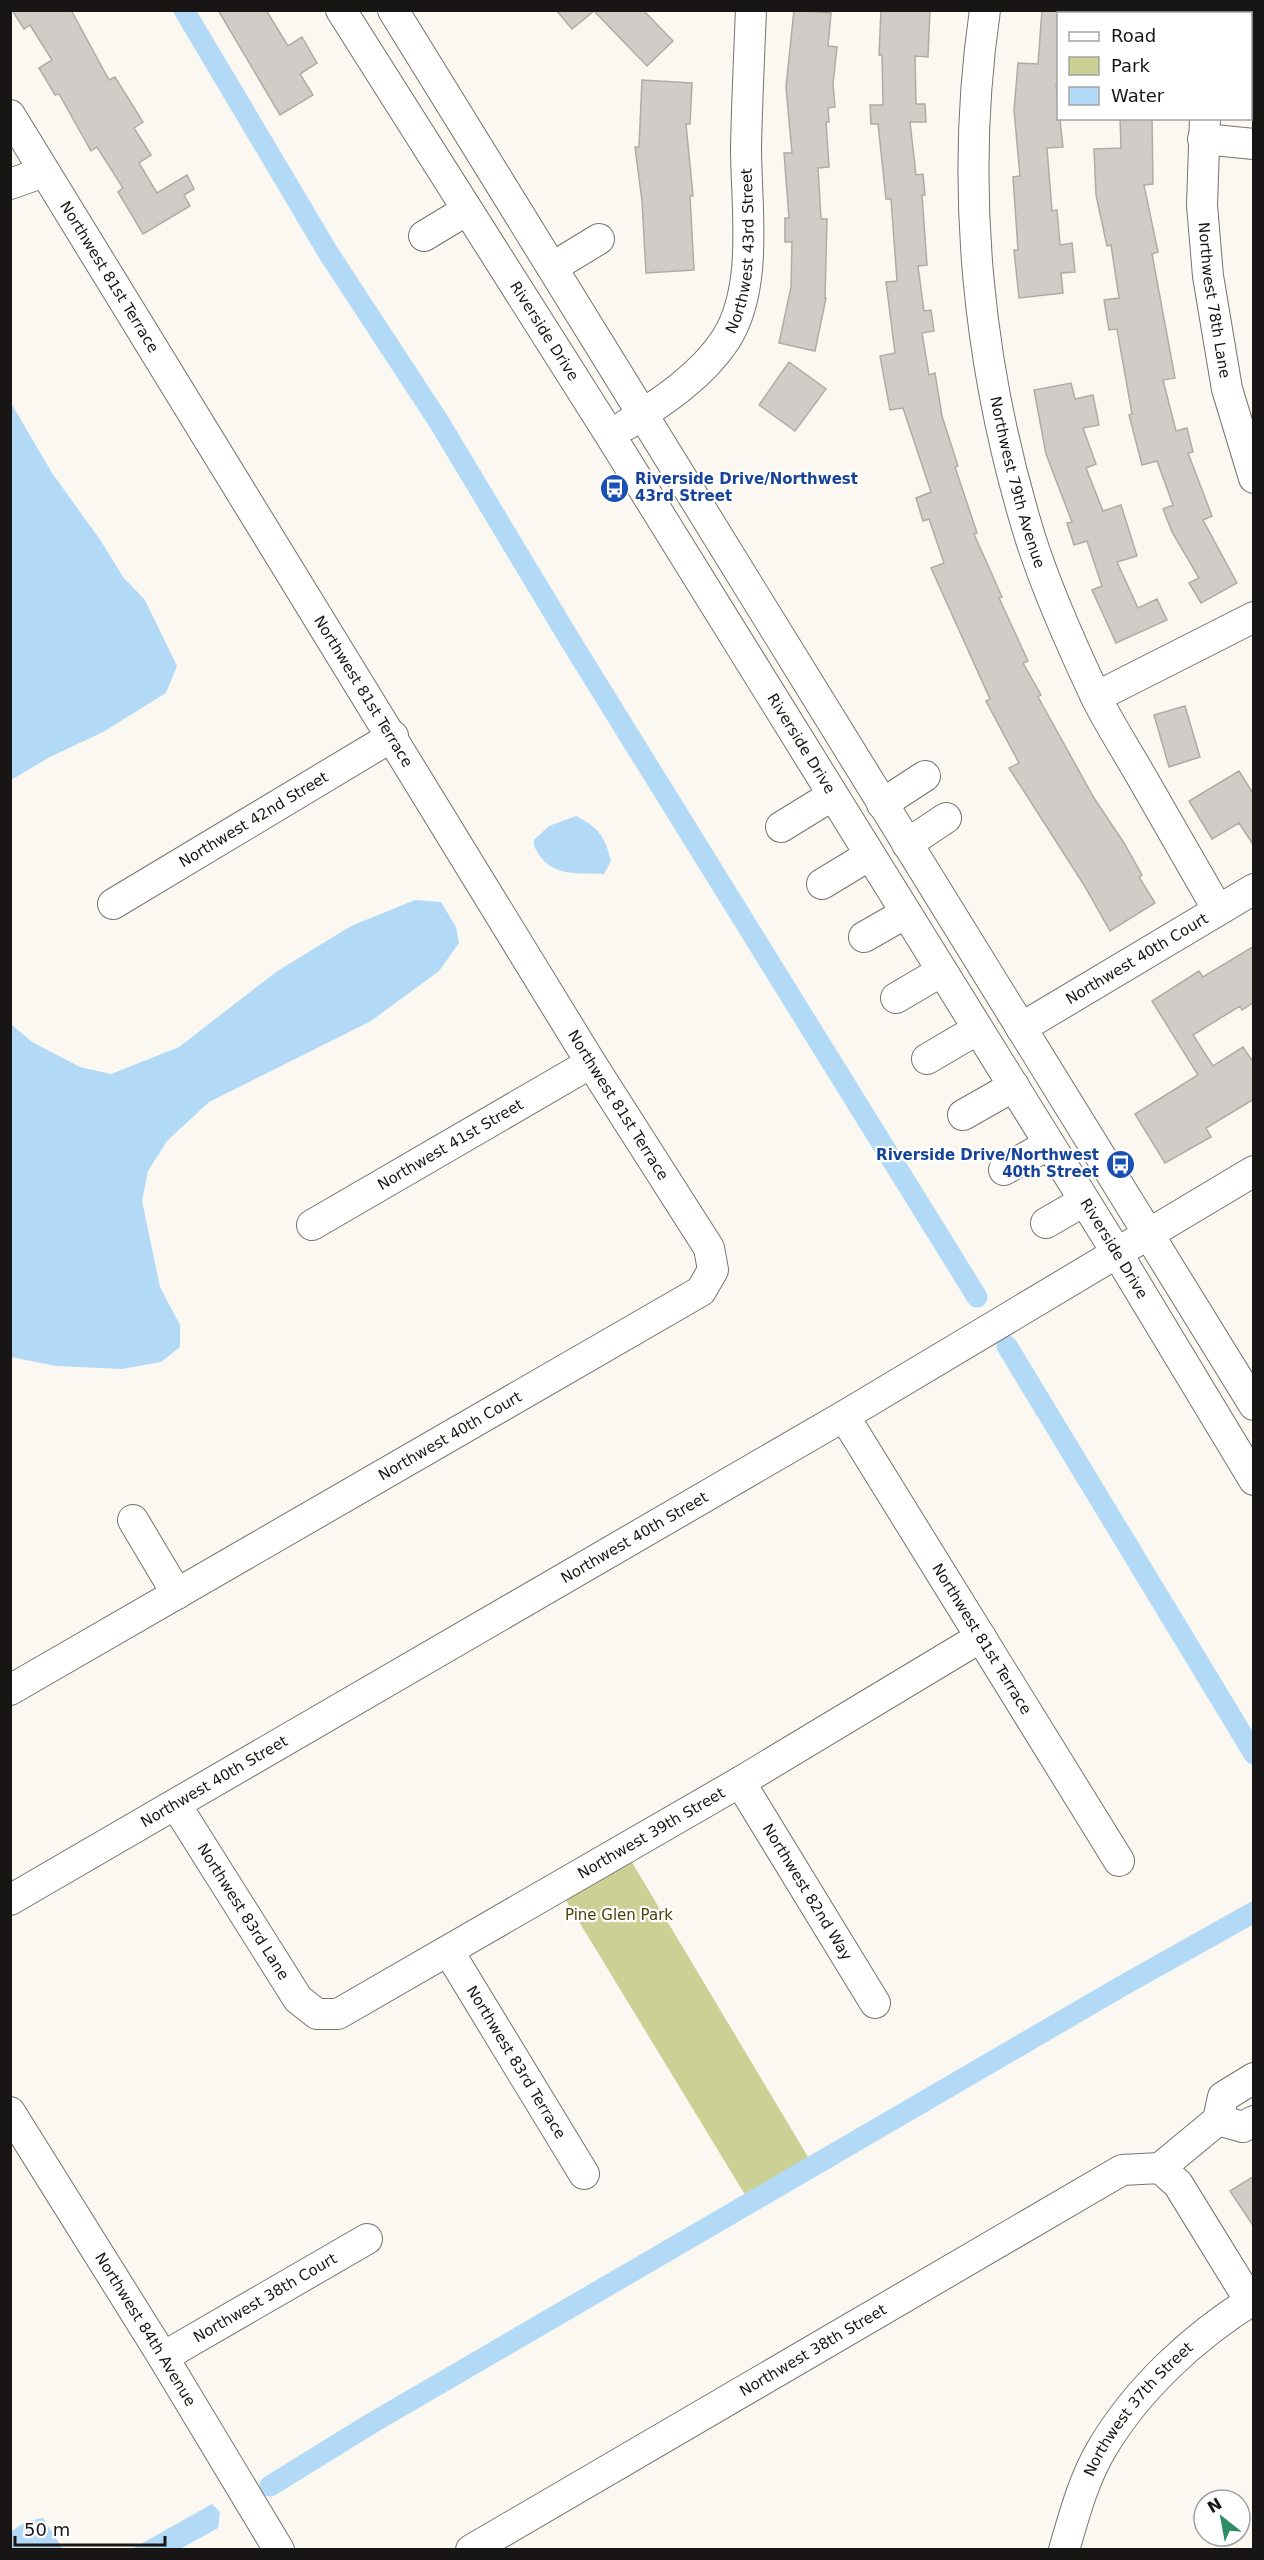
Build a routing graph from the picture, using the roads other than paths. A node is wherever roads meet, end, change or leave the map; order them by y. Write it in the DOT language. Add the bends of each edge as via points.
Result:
graph roads {
  1 [pos="341,10"];
  2 [pos="393,10"];
  3 [pos="751,10"];
  4 [pos="985,10"];
  5 [pos="10,115"];
  6 [pos="1204,129"];
  7 [pos="1254,144"];
  8 [pos="44,172"];
  9 [pos="10,184"];
  10 [pos="467,210"];
  11 [pos="424,236"];
  12 [pos="599,239"];
  13 [pos="553,267"];
  14 [pos="642,415"];
  15 [pos="610,435"];
  16 [pos="1254,478"];
  17 [pos="1254,617"];
  18 [pos="1096,697"];
  19 [pos="393,736"];
  20 [pos="925,776"];
  21 [pos="833,795"];
  22 [pos="882,804"];
  23 [pos="946,818"];
  24 [pos="781,827"];
  25 [pos="907,844"];
  26 [pos="870,855"];
  27 [pos="822,884"];
  28 [pos="1254,889"];
  29 [pos="113,904"];
  30 [pos="1218,910"];
  31 [pos="906,913"];
  32 [pos="864,937"];
  33 [pos="942,971"];
  34 [pos="896,998"];
  35 [pos="1021,1028"];
  36 [pos="978,1029"];
  37 [pos="927,1059"];
  38 [pos="591,1063"];
  39 [pos="1014,1086"];
  40 [pos="963,1115"];
  41 [pos="1049,1144"];
  42 [pos="1005,1170"];
  43 [pos="1254,1171"];
  44 [pos="1084,1201"];
  45 [pos="1046,1223"];
  46 [pos="312,1225"];
  47 [pos="1147,1235"];
  48 [pos="1117,1253"];
  49 [pos="713,1270"];
  50 [pos="1254,1404"];
  51 [pos="844,1416"];
  52 [pos="1254,1480"];
  53 [pos="133,1520"];
  54 [pos="177,1594"];
  55 [pos="981,1637"];
  56 [pos="10,1690"];
  57 [pos="740,1782"];
  58 [pos="176,1805"];
  59 [pos="1119,1861"];
  60 [pos="10,1900"];
  61 [pos="449,1952"];
  62 [pos="875,2003"];
  63 [pos="317,2014"];
  64 [pos="1254,2079"];
  65 [pos="10,2112"];
  66 [pos="1218,2120"];
  67 [pos="1254,2121"];
  68 [pos="1160,2168"];
  69 [pos="584,2174"];
  70 [pos="367,2239"];
  71 [pos="1252,2300"];
  72 [pos="163,2357"];
  73 [pos="279,2550"];
  74 [pos="471,2550"];
  75 [pos="1064,2550"];
  1 -- 10 [label="street, Riverside Drive"];
  2 -- 13 [label="street"];
  3 -- 14 [label="street, Northwest 43rd Street" via="746,147 749,255 743,297 726,339 700,370"];
  4 -- 18 [label="street, Northwest 79th Avenue" via="977,65 974,237 986,335 1005,443 1031,540"];
  5 -- 8 [label="street, Northwest 81st Terrace"];
  6 -- 7 [label="street"];
  6 -- 16 [label="street, Northwest 78th Lane" via="1202,205 1208,276 1227,389"];
  8 -- 9 [label="street"];
  8 -- 19 [label="street, Northwest 81st Terrace"];
  10 -- 11 [label="street"];
  10 -- 15 [label="street, Riverside Drive"];
  12 -- 13 [label="street"];
  13 -- 14 [label="street"];
  14 -- 15 [label="street, Northwest 43rd Street"];
  14 -- 22 [label="street"];
  15 -- 21 [label="street, Riverside Drive"];
  17 -- 18 [label="street"];
  18 -- 30 [label="street, Northwest 79th Avenue"];
  19 -- 29 [label="street, Northwest 42nd Street"];
  19 -- 38 [label="street, Northwest 81st Terrace"];
  20 -- 22 [label="street"];
  21 -- 24 [label="street"];
  21 -- 26 [label="street, Riverside Drive"];
  22 -- 25 [label="street"];
  23 -- 25 [label="street"];
  25 -- 35 [label="street"];
  26 -- 27 [label="street"];
  26 -- 31 [label="street, Riverside Drive"];
  28 -- 30 [label="street, Northwest 40th Court"];
  30 -- 35 [label="street, Northwest 40th Court"];
  31 -- 32 [label="street"];
  31 -- 33 [label="street, Riverside Drive"];
  33 -- 34 [label="street"];
  33 -- 36 [label="street, Riverside Drive"];
  35 -- 47 [label="street"];
  36 -- 37 [label="street"];
  36 -- 39 [label="street, Riverside Drive"];
  38 -- 46 [label="street, Northwest 41st Street"];
  38 -- 49 [label="street, Northwest 81st Terrace" via="710,1248"];
  39 -- 40 [label="street"];
  39 -- 41 [label="street, Riverside Drive"];
  41 -- 42 [label="street"];
  41 -- 44 [label="street, Riverside Drive"];
  43 -- 47 [label="street, Northwest 40th Street"];
  44 -- 45 [label="street"];
  44 -- 48 [label="street, Riverside Drive"];
  47 -- 48 [label="street, Northwest 40th Street"];
  47 -- 50 [label="street"];
  48 -- 51 [label="street, Northwest 40th Street"];
  48 -- 52 [label="street, Riverside Drive"];
  49 -- 54 [label="street, Northwest 40th Court" via="701,1291"];
  51 -- 55 [label="street, Northwest 81st Terrace"];
  51 -- 58 [label="street, Northwest 40th Street"];
  53 -- 54 [label="street"];
  54 -- 56 [label="street, Northwest 40th Court"];
  55 -- 57 [label="street, Northwest 39th Street"];
  55 -- 59 [label="street, Northwest 81st Terrace"];
  57 -- 61 [label="street, Northwest 39th Street"];
  57 -- 62 [label="street, Northwest 82nd Way"];
  58 -- 60 [label="street, Northwest 40th Street"];
  58 -- 63 [label="street, Northwest 83rd Lane" via="298,1999"];
  61 -- 63 [label="street, Northwest 39th Street" via="338,2014"];
  61 -- 69 [label="street, Northwest 83rd Terrace"];
  64 -- 66 [label="street" via="1223,2097"];
  65 -- 72 [label="street, Northwest 84th Avenue"];
  66 -- 67 [label="street" via="1243,2127"];
  66 -- 68 [label="street"];
  68 -- 71 [label="street" via="1178,2184"];
  68 -- 74 [label="street, Northwest 38th Street" via="1122,2170"];
  70 -- 72 [label="street, Northwest 38th Court"];
  71 -- 75 [label="street, Northwest 37th Street" via="1183,2351 1135,2402 1101,2451 1080,2498"];
  72 -- 73 [label="street, Northwest 84th Avenue"];
}
